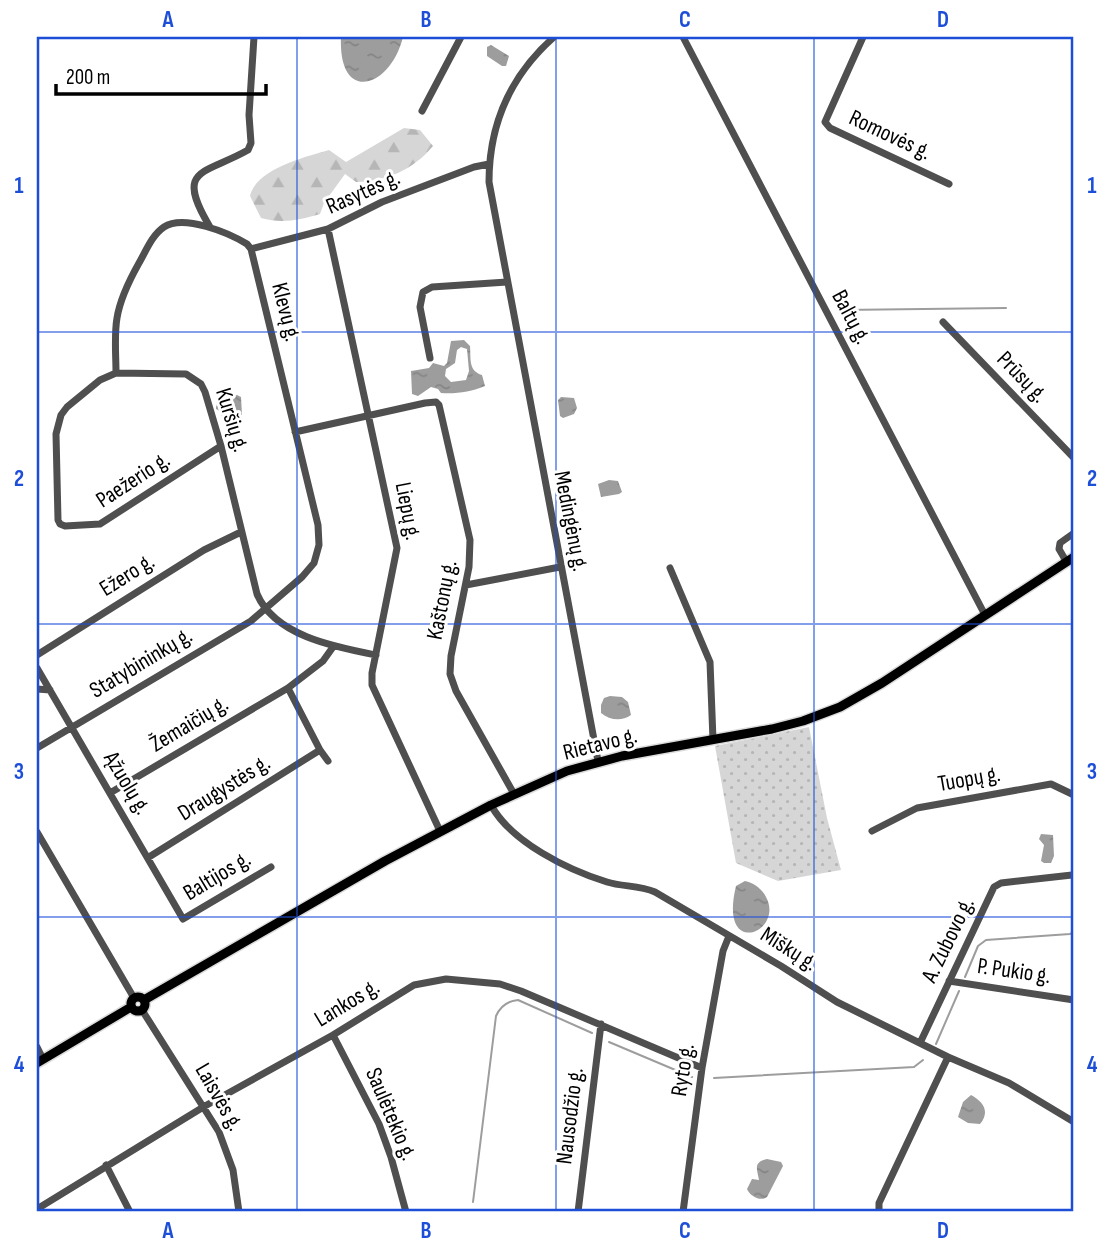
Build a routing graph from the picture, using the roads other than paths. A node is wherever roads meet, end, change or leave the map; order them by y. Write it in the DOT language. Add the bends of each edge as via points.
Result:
graph roads {
  1 [pos="254,37"];
  2 [pos="461,37"];
  3 [pos="683,37"];
  4 [pos="863,37"];
  5 [pos="548,39"];
  6 [pos="422,111"];
  7 [pos="489,164"];
  8 [pos="949,184"];
  9 [pos="211,228"];
  10 [pos="328,229"];
  11 [pos="251,250"];
  12 [pos="508,285"];
  13 [pos="943,322"];
  14 [pos="430,358"];
  15 [pos="116,373"];
  16 [pos="368,415"];
  17 [pos="295,432"];
  18 [pos="221,446"];
  19 [pos="1074,458"];
  20 [pos="241,532"];
  21 [pos="1074,533"];
  22 [pos="1070,559"];
  23 [pos="560,567"];
  24 [pos="670,568"];
  25 [pos="466,585"];
  26 [pos="263,608"];
  27 [pos="985,615"];
  28 [pos="333,647"];
  29 [pos="37,655"];
  30 [pos="376,655"];
  31 [pos="37,668"];
  32 [pos="288,688"];
  33 [pos="37,689"];
  34 [pos="50,690"];
  35 [pos="71,728"];
  36 [pos="713,740"];
  37 [pos="37,748"];
  38 [pos="320,751"];
  39 [pos="328,761"];
  40 [pos="598,761"];
  41 [pos="110,793"];
  42 [pos="514,794"];
  43 [pos="1074,796"];
  44 [pos="491,805"];
  45 [pos="440,831"];
  46 [pos="872,831"];
  47 [pos="37,832"];
  48 [pos="149,858"];
  49 [pos="271,867"];
  50 [pos="1072,875"];
  51 [pos="183,919"];
  52 [pos="729,936"];
  53 [pos="949,981"];
  54 [pos="1074,1000"];
  55 [pos="138,1004"];
  56 [pos="601,1024"];
  57 [pos="333,1035"];
  58 [pos="919,1043"];
  59 [pos="37,1047"];
  60 [pos="948,1057"];
  61 [pos="40,1061"];
  62 [pos="702,1068"];
  63 [pos="205,1106"];
  64 [pos="1074,1122"];
  65 [pos="106,1165"];
  66 [pos="37,1210"];
  67 [pos="130,1212"];
  68 [pos="239,1212"];
  69 [pos="406,1212"];
  70 [pos="578,1212"];
  71 [pos="683,1212"];
  72 [pos="879,1212"];
  1 -- 9 [label="street" via="248,115 251,143 248,150 199,173 195,183 193,194"];
  2 -- 6 [label="street"];
  3 -- 27 [label="street, Baltų g."];
  4 -- 8 [label="street, Romovės g." via="825,122"];
  5 -- 7 [label="street, Medingėnų g." via="508,95 494,131"];
  7 -- 10 [label="street, Rasytės g." via="382,202"];
  7 -- 12 [label="street, Medingėnų g." via="490,199"];
  9 -- 11 [label="street" via="239,239"];
  9 -- 15 [label="street" via="170,224 153,239 132,275 117,318"];
  10 -- 11 [label="street, Rasytės g."];
  10 -- 16 [label="street, Liepų g."];
  11 -- 17 [label="street, Klevų g."];
  12 -- 14 [label="street" via="432,287 423,292 420,307"];
  12 -- 23 [label="street, Medingėnų g."];
  13 -- 19 [label="street, Prūsų g."];
  15 -- 18 [label="street, Kuršių g." via="178,373 194,378 205,392"];
  15 -- 18 [label="street, Paežerio g." via="100,380 61,415 56,434 60,524 100,524"];
  16 -- 17 [label="street"];
  16 -- 25 [label="street, Kaštonų g." via="436,402 442,410 470,540"];
  16 -- 30 [label="street, Liepų g." via="397,548"];
  17 -- 26 [label="street, Klevų g." via="319,545 309,570"];
  18 -- 20 [label="street, Kuršių g."];
  20 -- 26 [label="street, Kuršių g."];
  20 -- 29 [label="street, Ežero g." via="204,550"];
  21 -- 22 [label="street" via="1059,549"];
  22 -- 27 [label="main road, Rietavo g."];
  23 -- 25 [label="street"];
  23 -- 40 [label="street, Medingėnų g."];
  24 -- 36 [label="street" via="710,662"];
  25 -- 42 [label="street, Kaštonų g." via="451,656 452,683"];
  26 -- 28 [label="street" via="277,621"];
  26 -- 35 [label="street, Statybininkų g." via="251,621"];
  27 -- 36 [label="main road, Rietavo g." via="840,707 803,721"];
  28 -- 30 [label="street"];
  28 -- 32 [label="street, Žemaičių g." via="323,661"];
  30 -- 45 [label="street, Liepų g." via="372,685"];
  31 -- 34 [label="street, Ąžuolų g."];
  32 -- 38 [label="street"];
  32 -- 41 [label="street, Žemaičių g."];
  33 -- 34 [label="street"];
  34 -- 35 [label="street, Ąžuolų g."];
  35 -- 37 [label="street, Statybininkų g."];
  35 -- 41 [label="street, Ąžuolų g."];
  36 -- 40 [label="main road, Rietavo g."];
  38 -- 39 [label="street"];
  38 -- 48 [label="street, Draugystės g."];
  40 -- 42 [label="main road, Rietavo g."];
  41 -- 48 [label="street, Ąžuolų g."];
  42 -- 44 [label="main road, Rietavo g."];
  43 -- 46 [label="street, Tuopų g." via="1051,784 917,808"];
  44 -- 45 [label="main road, Rietavo g."];
  44 -- 52 [label="street, Miškų g." via="517,835 554,860 609,883 648,889"];
  45 -- 55 [label="main road, Rietavo g."];
  47 -- 55 [label="street, Laisvės g."];
  48 -- 51 [label="street, Ąžuolų g."];
  49 -- 51 [label="street, Baltijos g."];
  50 -- 53 [label="street, A. Zubovo g." via="994,887"];
  52 -- 58 [label="street, Miškų g." via="836,1002"];
  52 -- 62 [label="street, Ryto g."];
  53 -- 54 [label="street, P. Pukio g."];
  53 -- 58 [label="street, A. Zubovo g."];
  55 -- 61 [label="main road, Rietavo g."];
  55 -- 63 [label="street, Laisvės g."];
  56 -- 57 [label="street, Lankos g." via="500,984 446,979 414,985"];
  56 -- 62 [label="street, Lankos g."];
  56 -- 70 [label="street, Nausodžio g."];
  57 -- 63 [label="street, Lankos g."];
  57 -- 69 [label="street, Saulėtekio g." via="379,1124"];
  58 -- 60 [label="street, Miškų g."];
  59 -- 61 [label="street"];
  60 -- 64 [label="street, Miškų g." via="1009,1083"];
  60 -- 72 [label="street" via="879,1203"];
  62 -- 71 [label="street, Ryto g."];
  63 -- 65 [label="street, Lankos g."];
  63 -- 68 [label="street, Laisvės g." via="228,1152"];
  65 -- 66 [label="street, Lankos g."];
  65 -- 67 [label="street"];
}
